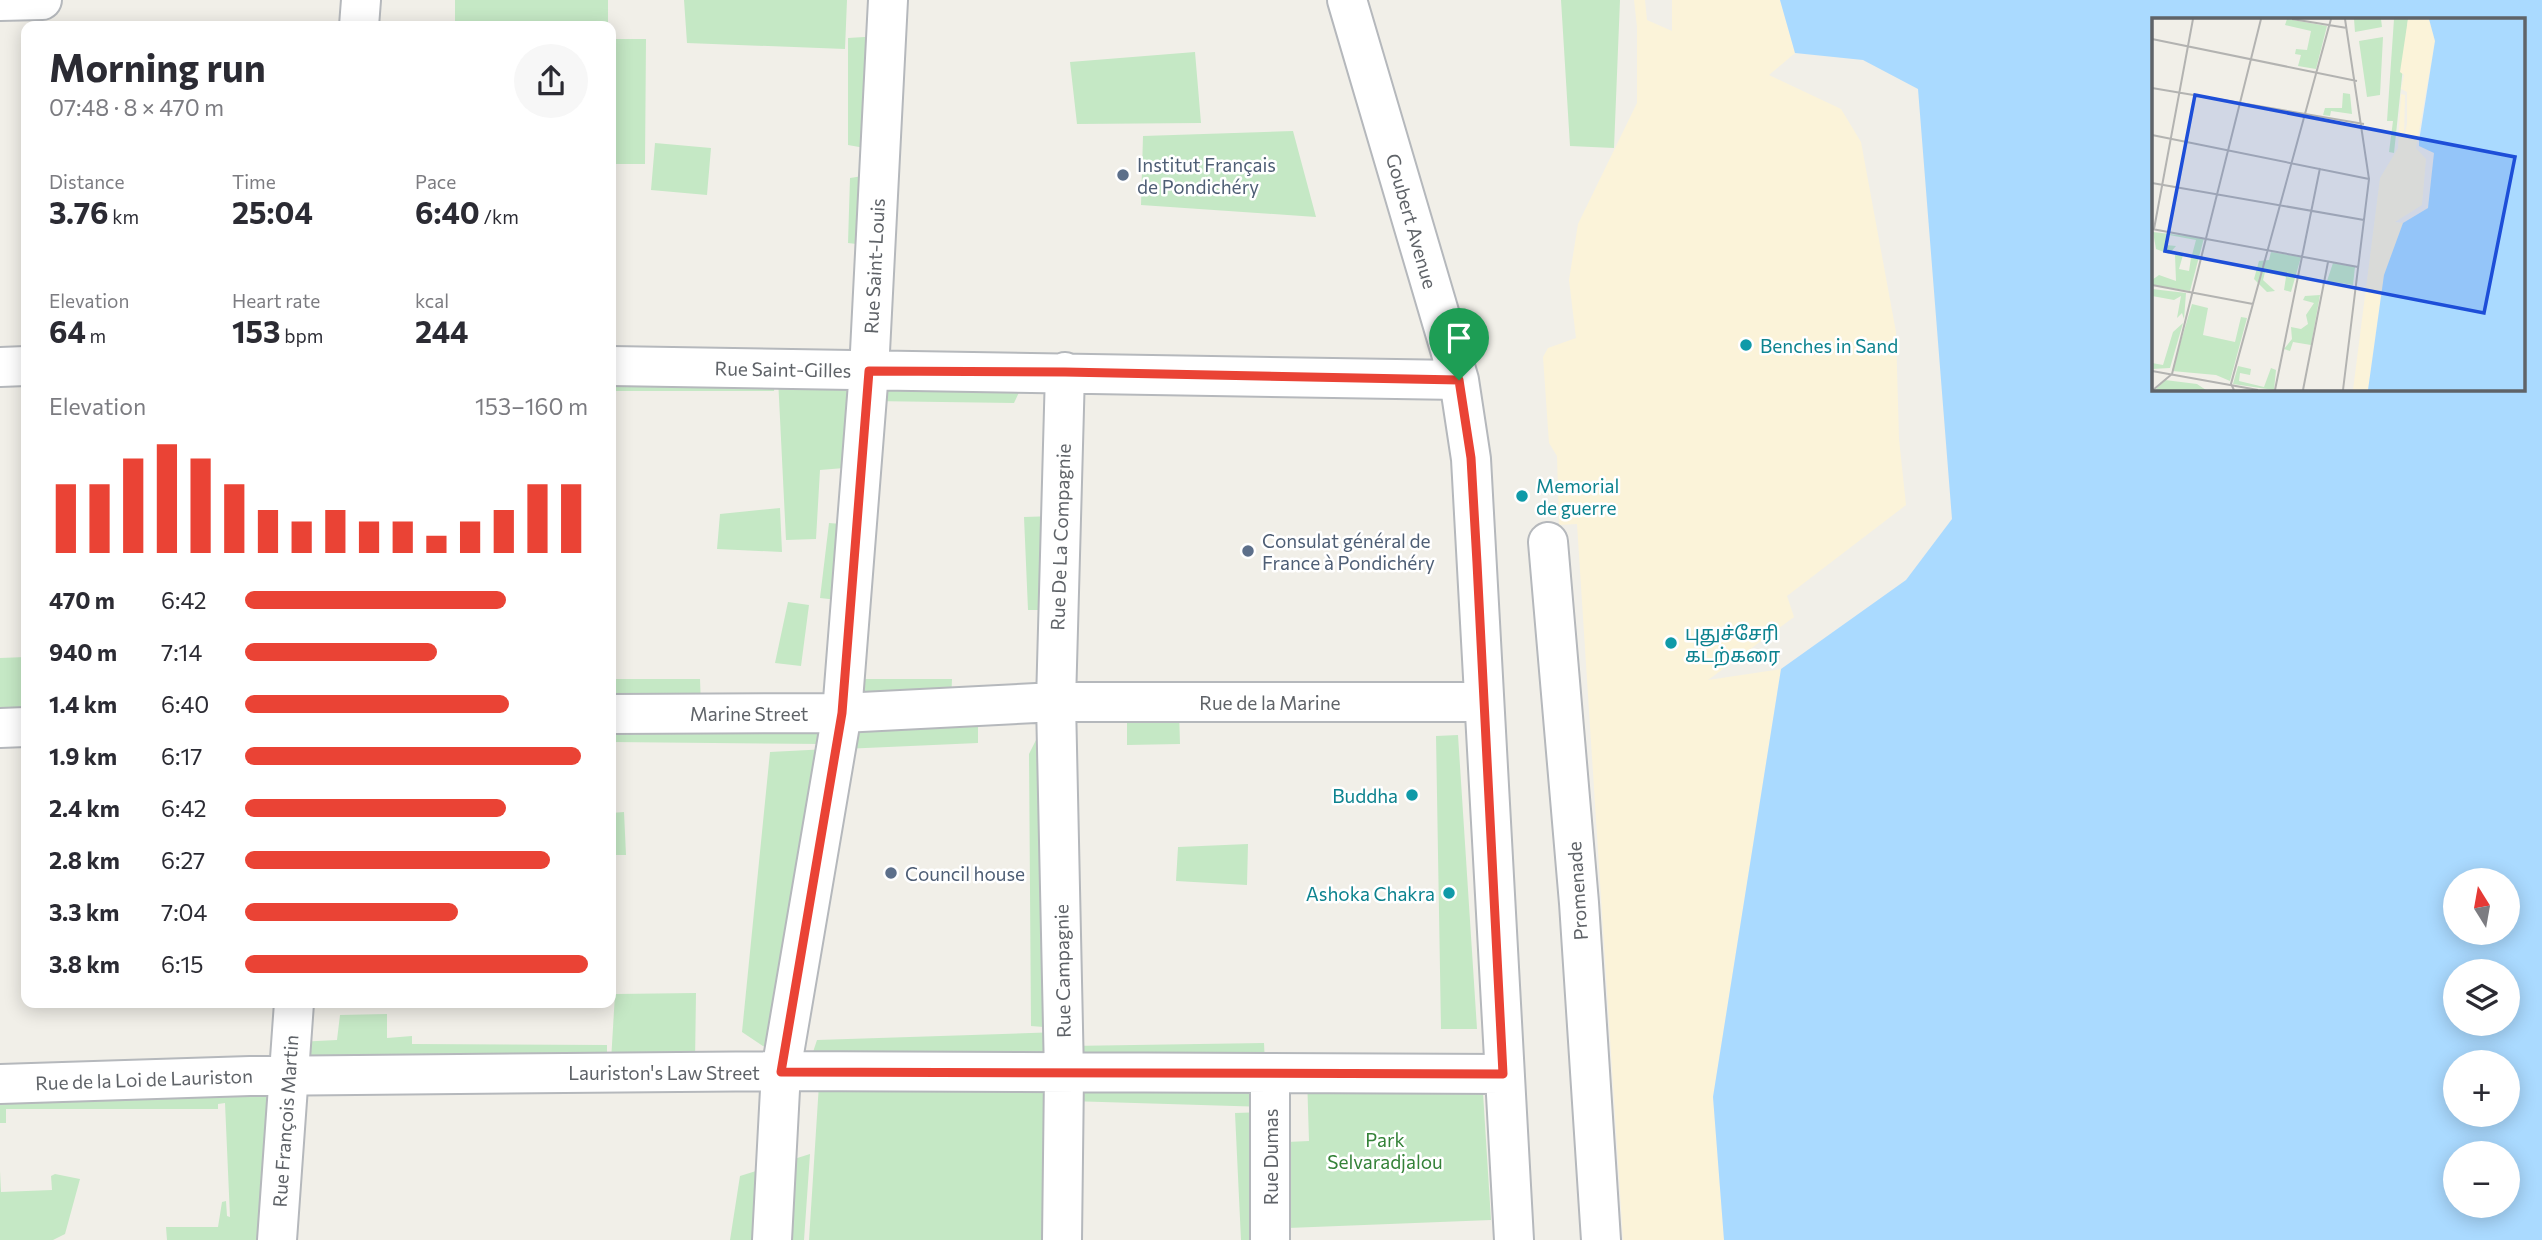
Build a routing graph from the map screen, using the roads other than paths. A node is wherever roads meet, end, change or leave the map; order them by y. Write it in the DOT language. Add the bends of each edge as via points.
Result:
graph roads {
  1 [pos="42,0"];
  2 [pos="360,0"];
  3 [pos="888,0"];
  4 [pos="1347,0"];
  5 [pos="0,1"];
  6 [pos="359,21"];
  7 [pos="21,366"];
  8 [pos="616,366"];
  9 [pos="0,367"];
  10 [pos="869,371"];
  11 [pos="1065,372"];
  12 [pos="1459,380"];
  13 [pos="1548,542"];
  14 [pos="1056,702"];
  15 [pos="1484,702"];
  16 [pos="842,713"];
  17 [pos="616,714"];
  18 [pos="21,727"];
  19 [pos="0,728"];
  20 [pos="294,1008"];
  21 [pos="781,1072"];
  22 [pos="1064,1074"];
  23 [pos="1503,1074"];
  24 [pos="1270,1075"];
  25 [pos="288,1076"];
  26 [pos="0,1083"];
  27 [pos="277,1240"];
  28 [pos="772,1240"];
  29 [pos="1062,1240"];
  30 [pos="1270,1240"];
  31 [pos="1514,1240"];
  32 [pos="1601,1240"];
  1 -- 5 [label="street"];
  2 -- 6 [label="street"];
  3 -- 10 [label="street, Rue Saint-Louis"];
  4 -- 12 [label="street, Goubert Avenue"];
  7 -- 9 [label="street"];
  8 -- 10 [label="street, Rue Saint-Gilles"];
  10 -- 11 [label="street, Rue Saint-Gilles"];
  10 -- 16 [label="street, Rue Saint-Louis"];
  11 -- 12 [label="street, Rue Saint-Gilles"];
  11 -- 14 [label="street, Rue De La Compagnie"];
  12 -- 15 [label="street, Goubert Avenue" via="1471,458"];
  13 -- 32 [label="street, Promenade" via="1579,903"];
  14 -- 15 [label="street, Rue de la Marine"];
  14 -- 16 [label="street, Marine Street"];
  14 -- 22 [label="street, Rue Campagnie"];
  15 -- 23 [label="street, Goubert Avenue"];
  16 -- 17 [label="street, Marine Street"];
  16 -- 21 [label="street, Rue Saint-Louis"];
  18 -- 19 [label="street"];
  20 -- 25 [label="street, Rue François Martin"];
  21 -- 22 [label="street, Lauriston's Law Street"];
  21 -- 25 [label="street, Lauriston's Law Street"];
  21 -- 28 [label="street, Rue Saint-Louis"];
  22 -- 24 [label="street, Lauriston's Law Street"];
  22 -- 29 [label="street, Rue Campagnie"];
  23 -- 24 [label="street, Lauriston's Law Street"];
  23 -- 31 [label="street, Goubert Avenue"];
  24 -- 30 [label="street, Rue Dumas"];
  25 -- 26 [label="street, Rue de la Loi de Lauriston"];
  25 -- 27 [label="street, Rue François Martin"];
}
